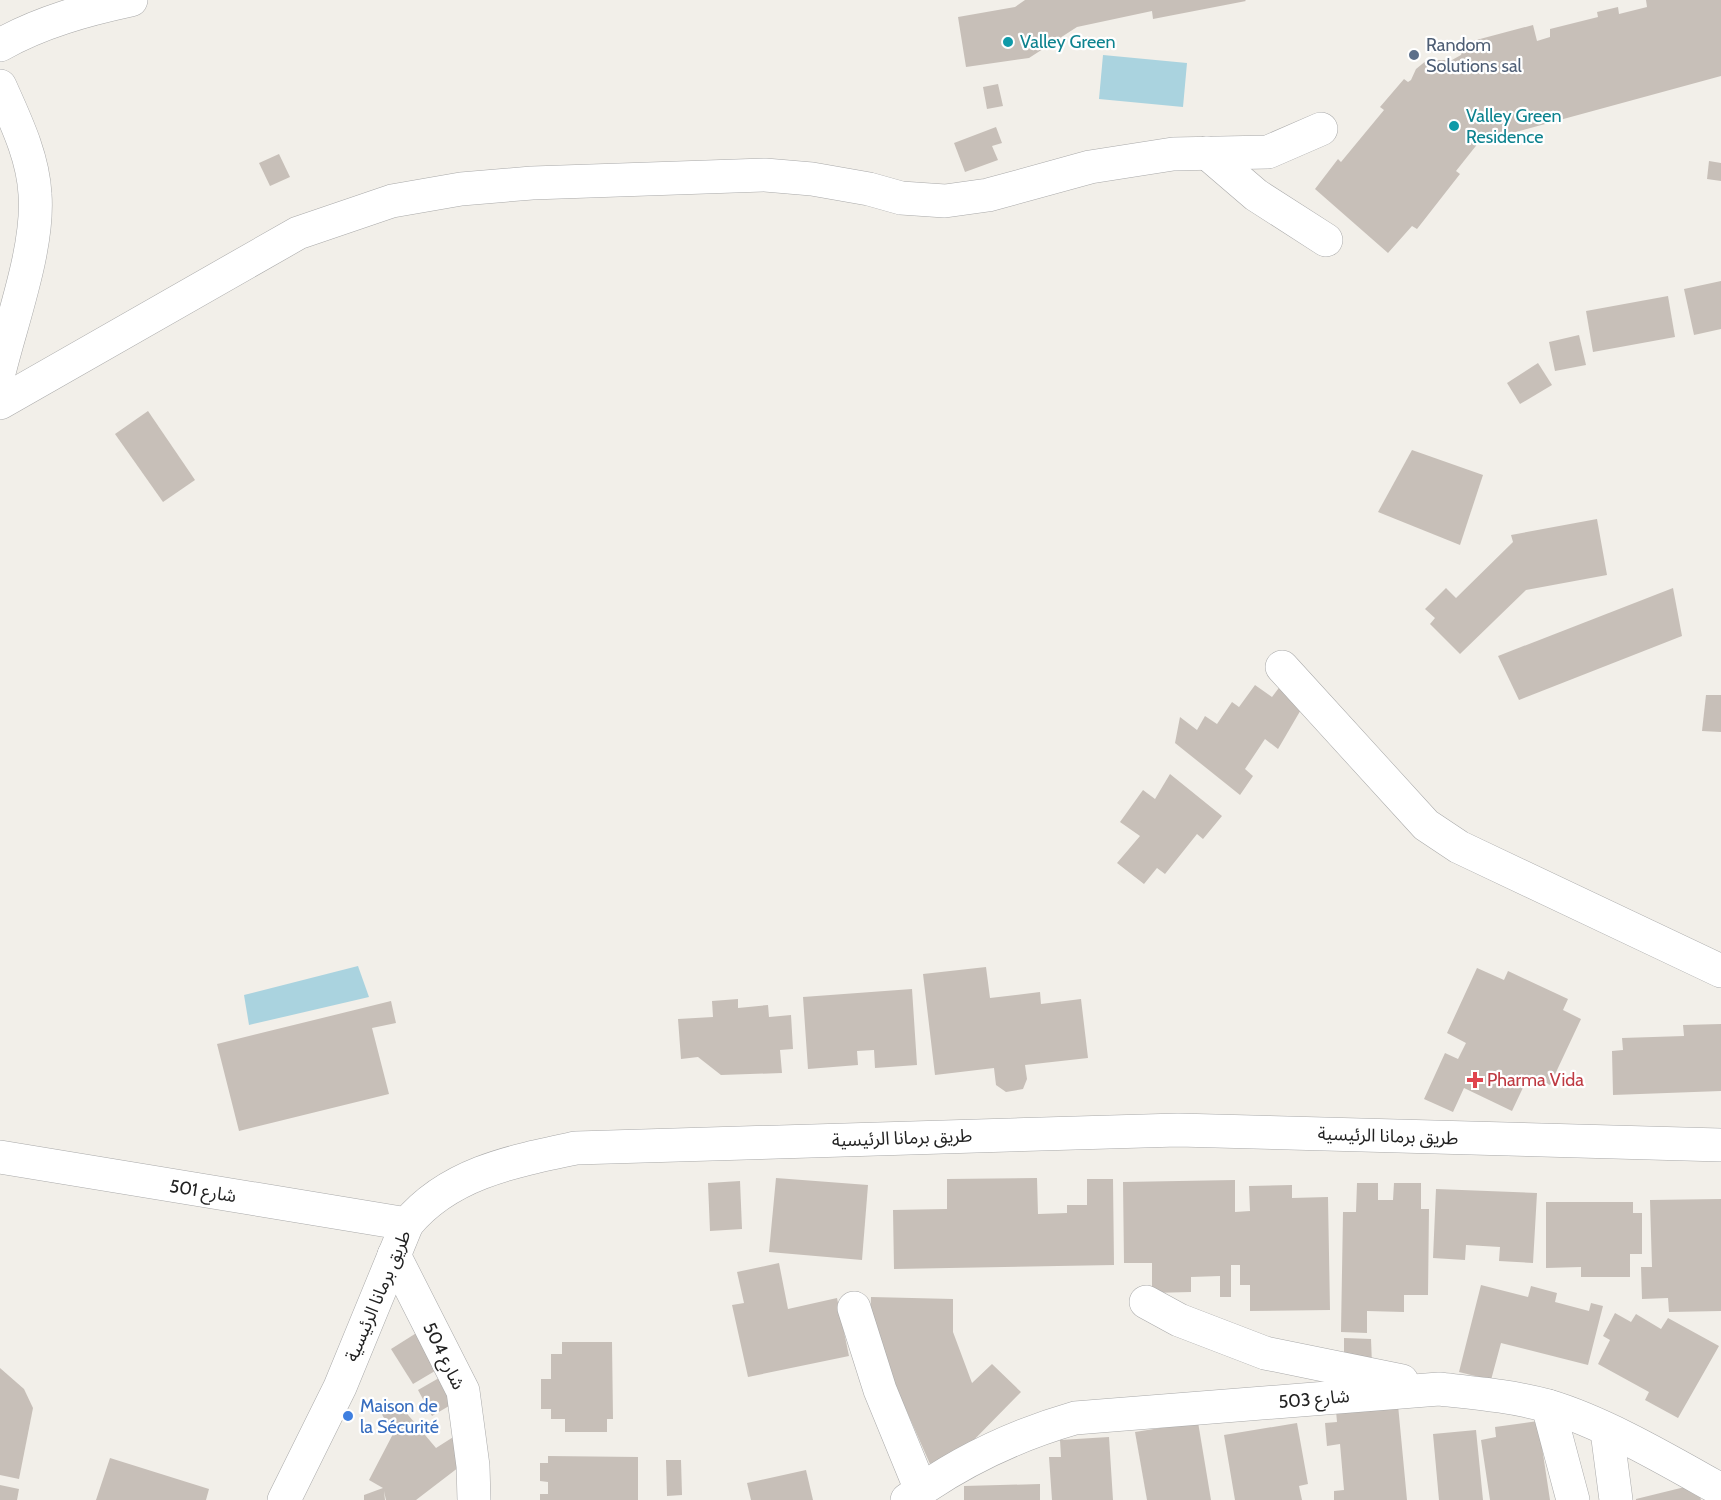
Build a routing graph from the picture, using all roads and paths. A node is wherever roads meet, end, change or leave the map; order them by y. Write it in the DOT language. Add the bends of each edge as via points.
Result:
graph roads {
  1 [pos="131,0"];
  2 [pos="0,45"];
  3 [pos="0,86"];
  4 [pos="1321,129"];
  5 [pos="1207,153"];
  6 [pos="1326,240"];
  7 [pos="0,369"];
  8 [pos="0,402"];
  9 [pos="1282,667"];
  10 [pos="1721,971"];
  11 [pos="1721,1145"];
  12 [pos="0,1157"];
  13 [pos="407,1224"];
  14 [pos="394,1255"];
  15 [pos="1146,1302"];
  16 [pos="854,1308"];
  17 [pos="1439,1389"];
  18 [pos="1548,1406"];
  19 [pos="1607,1431"];
  20 [pos="1721,1490"];
  21 [pos="914,1495"];
  22 [pos="284,1500"];
  23 [pos="474,1500"];
  24 [pos="1573,1500"];
  25 [pos="1616,1500"];
  1 -- 2 [label="street" via="85,10 26,31"];
  3 -- 7 [label="street" via="25,142 35,193 34,232"];
  4 -- 5 [label="street" via="1268,152"];
  5 -- 6 [label="street" via="1256,195"];
  5 -- 8 [label="street" via="1173,154 1090,167 988,195 945,201 901,198 812,179 765,175 532,183 461,189 392,201 298,233"];
  9 -- 10 [label="street" via="1426,825 1459,847"];
  11 -- 13 [label="street, طريق برمانا الرئيسية" via="1178,1130 576,1148 474,1174 424,1204"];
  12 -- 13 [label="street, شارع 501"];
  13 -- 14 [label="street, طريق برمانا الرئيسية"];
  14 -- 22 [label="street, طريق برمانا الرئيسية" via="340,1387"];
  14 -- 23 [label="street, شارع 504" via="463,1391"];
  15 -- 17 [label="street" via="1179,1320 1265,1353"];
  16 -- 21 [label="street"];
  17 -- 18 [label="street, شارع 503"];
  17 -- 21 [label="street, شارع 503" via="1075,1418 1028,1432"];
  18 -- 19 [label="street, شارع 503"];
  18 -- 24 [label="street"];
  19 -- 20 [label="street, شارع 503"];
  19 -- 25 [label="street"];
}
